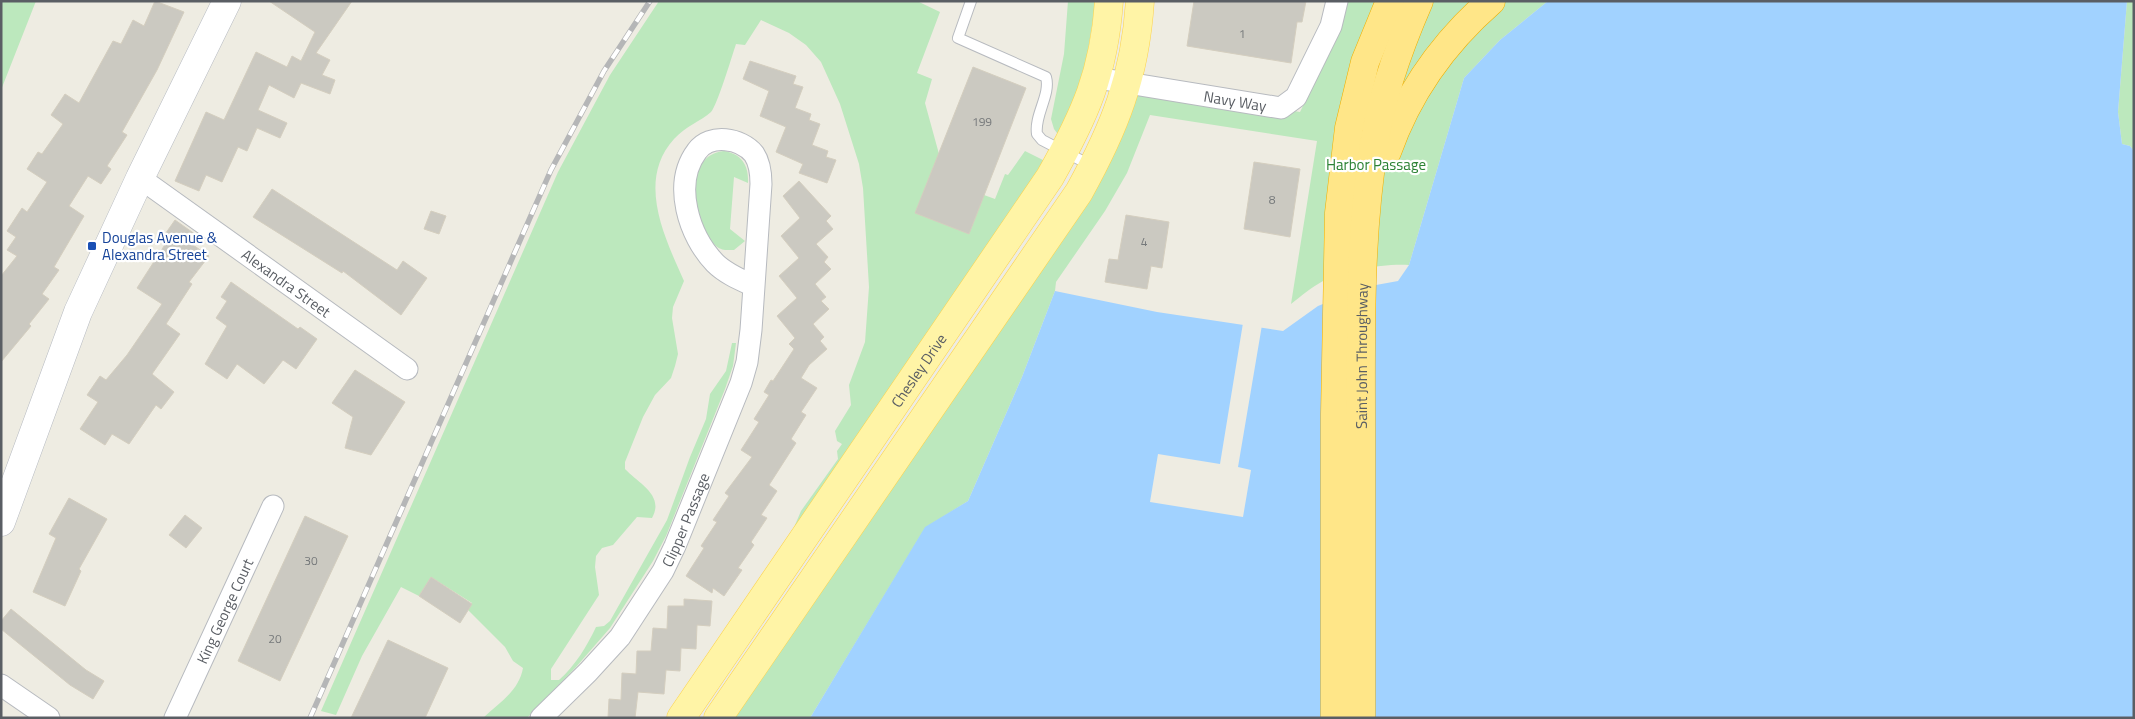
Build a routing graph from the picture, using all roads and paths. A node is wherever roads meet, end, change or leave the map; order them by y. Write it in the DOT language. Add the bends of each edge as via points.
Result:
graph roads {
  1 [pos="227,1"];
  2 [pos="971,1"];
  3 [pos="1109,1"];
  4 [pos="1140,1"];
  5 [pos="1337,1"];
  6 [pos="1377,1"];
  7 [pos="1390,1"];
  8 [pos="1419,1"];
  9 [pos="1491,1"];
  10 [pos="1365,62"];
  11 [pos="1097,78"];
  12 [pos="1128,83"];
  13 [pos="1064,151"];
  14 [pos="1093,166"];
  15 [pos="140,178"];
  16 [pos="1366,210"];
  17 [pos="754,286"];
  18 [pos="407,369"];
  19 [pos="273,506"];
  20 [pos="1,522"];
  21 [pos="1,685"];
  22 [pos="49,718"];
  23 [pos="175,718"];
  24 [pos="541,718"];
  25 [pos="681,718"];
  26 [pos="718,718"];
  27 [pos="1336,718"];
  28 [pos="1361,718"];
  1 -- 15 [label="street"];
  2 -- 13 [label="lane" via="958,38 1046,77 1037,134"];
  3 -- 11 [label="main road, Chesley Drive"];
  4 -- 12 [label="main road, Chesley Drive"];
  5 -- 12 [label="street, Navy Way" via="1331,26 1296,97 1281,108"];
  6 -- 10 [label="highway"];
  7 -- 10 [label="highway, Saint John Throughway"];
  8 -- 16 [label="highway, Saint John Throughway" via="1383,102"];
  9 -- 16 [label="highway" via="1457,33 1422,78 1397,123"];
  10 -- 27 [label="highway, Saint John Throughway" via="1349,128 1339,213 1335,414"];
  11 -- 12 [label="street, Navy Way"];
  11 -- 13 [label="main road, Chesley Drive" via="1087,107"];
  12 -- 14 [label="main road, Chesley Drive" via="1118,114"];
  13 -- 14 [label="lane"];
  13 -- 25 [label="main road, Chesley Drive" via="1050,177"];
  14 -- 26 [label="main road, Chesley Drive" via="1013,290"];
  15 -- 18 [label="street, Alexandra Street"];
  15 -- 20 [label="street" via="67,338"];
  16 -- 28 [label="highway, Saint John Throughway" via="1361,332"];
  17 -- 17 [label="street, Clipper Passage" via="728,274 716,264 695,236 688,219 688,172 698,149 708,142 724,139 741,144 754,154 760,170"];
  17 -- 24 [label="street, Clipper Passage" via="750,344 740,383 663,571 620,637"];
  19 -- 23 [label="street, King George Court"];
  21 -- 22 [label="street"];
}
